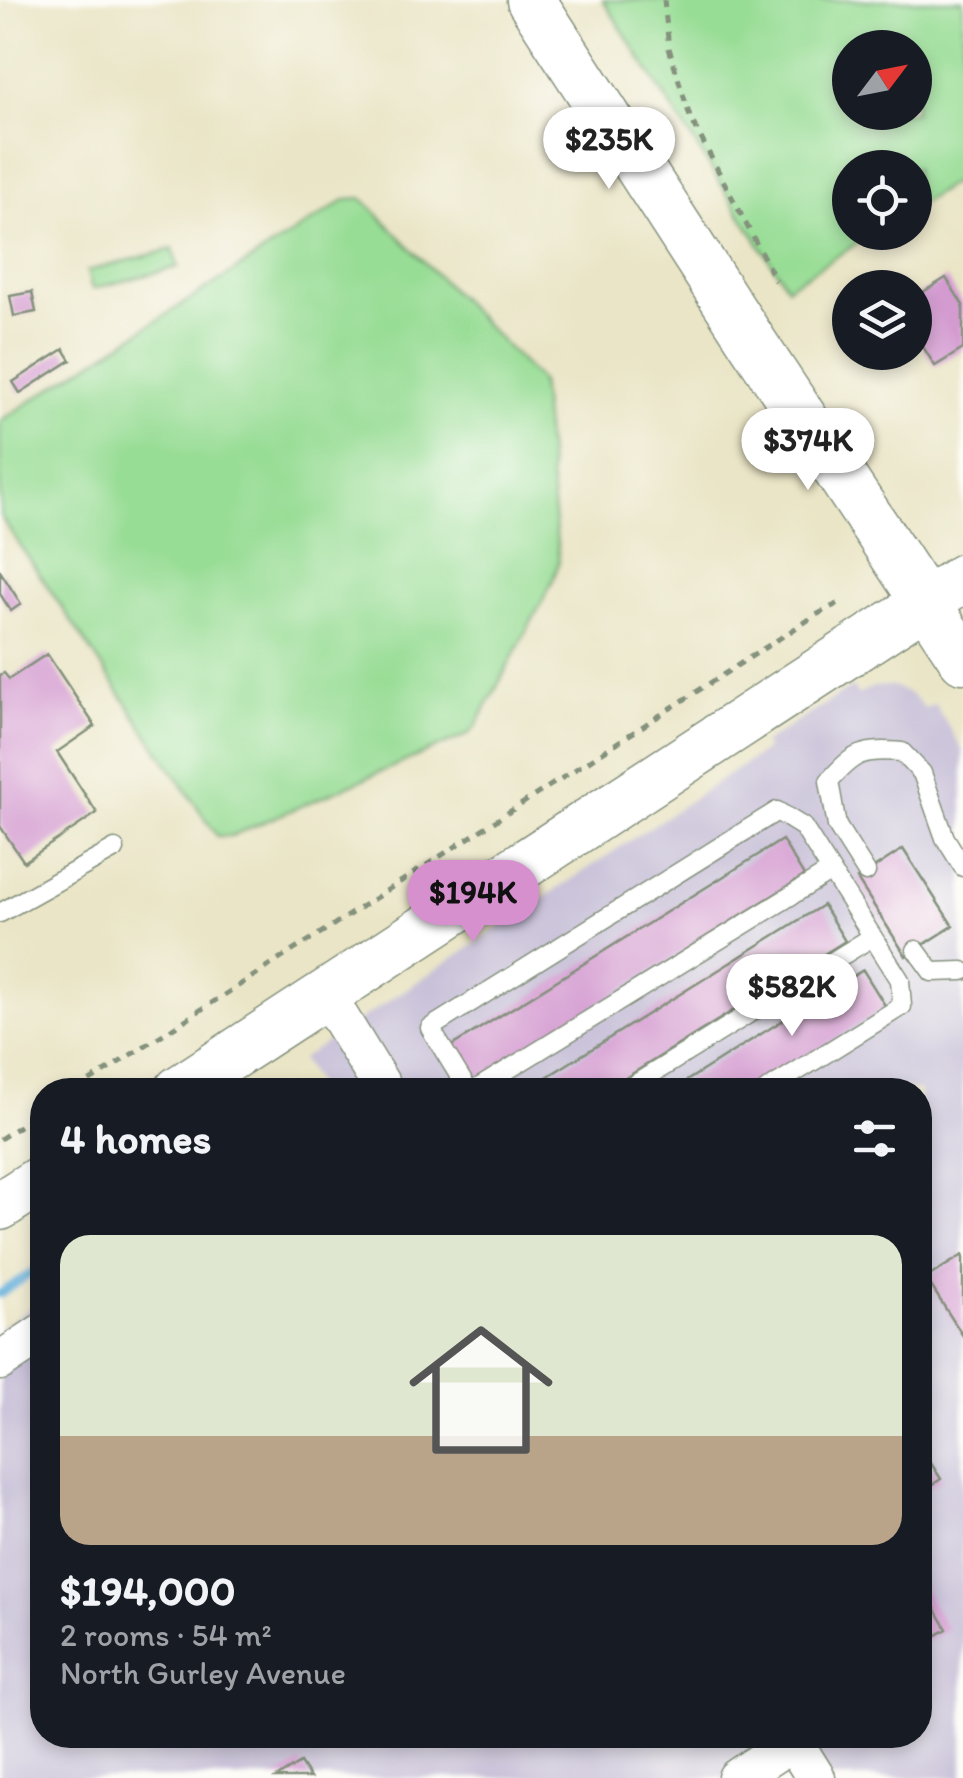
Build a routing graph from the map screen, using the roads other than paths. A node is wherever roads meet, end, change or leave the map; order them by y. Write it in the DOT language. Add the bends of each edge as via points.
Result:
graph roads {
  1 [pos="531,0"];
  2 [pos="945,590"];
  3 [pos="963,659"];
  4 [pos="115,849"];
  5 [pos="963,867"];
  6 [pos="831,871"];
  7 [pos="866,872"];
  8 [pos="0,913"];
  9 [pos="872,938"];
  10 [pos="916,950"];
  11 [pos="963,971"];
  12 [pos="326,995"];
  13 [pos="198,1078"];
  14 [pos="377,1078"];
  15 [pos="464,1078"];
  16 [pos="492,1078"];
  17 [pos="645,1078"];
  18 [pos="786,1078"];
  19 [pos="30,1187"];
  20 [pos="0,1206"];
  21 [pos="30,1341"];
  22 [pos="0,1361"];
  23 [pos="778,1748"];
  24 [pos="797,1748"];
  25 [pos="737,1778"];
  26 [pos="816,1778"];
  1 -- 2 [label="street" via="752,342"];
  2 -- 3 [label="street"];
  2 -- 12 [label="street"];
  4 -- 8 [label="lane"];
  5 -- 7 [label="lane" via="945,838 922,772 902,752 873,750 848,758 829,782 837,826"];
  6 -- 9 [label="lane"];
  6 -- 15 [label="lane" via="803,827 777,811 430,1028"];
  6 -- 16 [label="lane"];
  9 -- 17 [label="lane"];
  9 -- 18 [label="lane" via="900,980 902,1006"];
  10 -- 11 [label="lane" via="932,972"];
  12 -- 13 [label="street"];
  12 -- 14 [label="street"];
  19 -- 20 [label="street"];
  21 -- 22 [label="street"];
  23 -- 25 [label="street"];
  24 -- 26 [label="street"];
}
